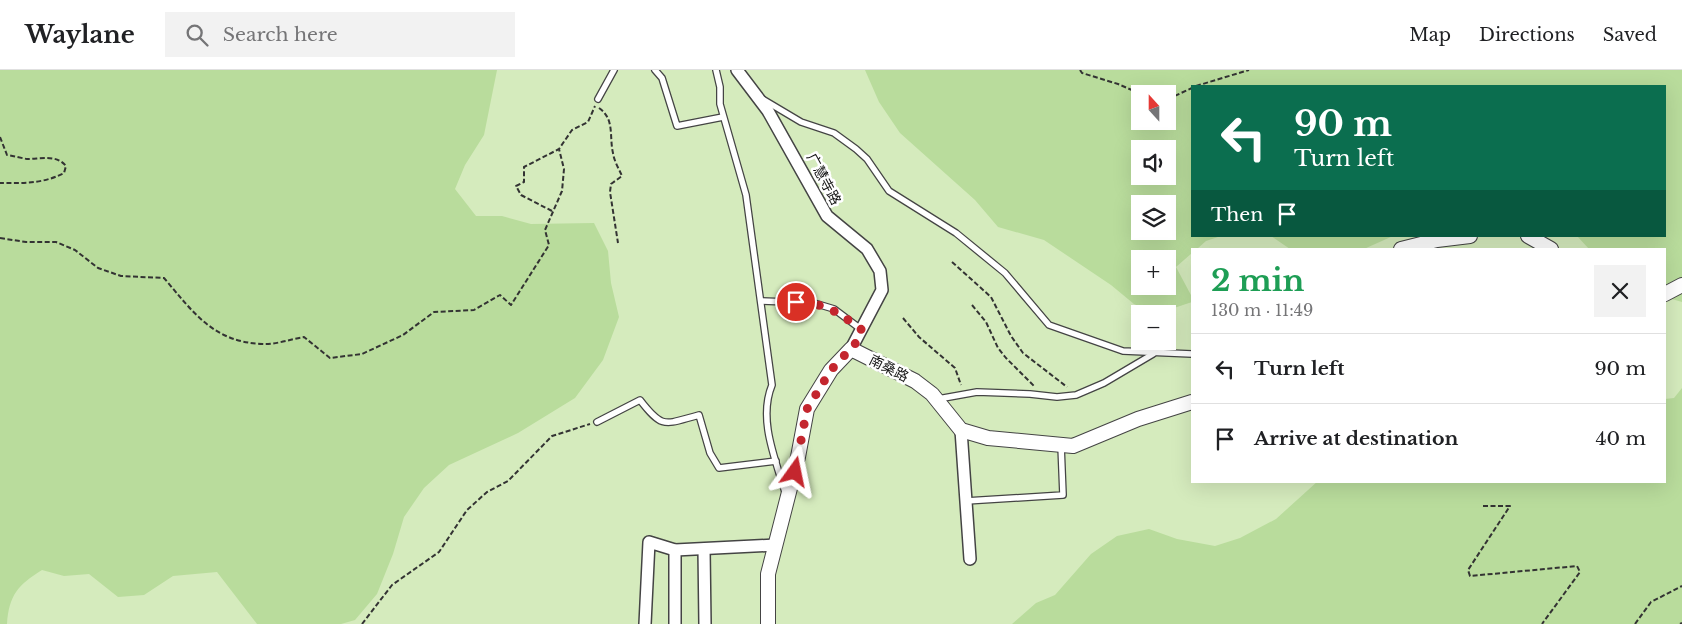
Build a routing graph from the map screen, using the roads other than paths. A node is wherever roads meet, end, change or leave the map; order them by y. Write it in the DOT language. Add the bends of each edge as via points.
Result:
graph roads {
  1 [pos="614,70"];
  2 [pos="655,70"];
  3 [pos="716,70"];
  4 [pos="737,70"];
  5 [pos="756,94"];
  6 [pos="598,99"];
  7 [pos="723,117"];
  8 [pos="1462,237"];
  9 [pos="1530,237"];
  10 [pos="1405,248"];
  11 [pos="1549,248"];
  12 [pos="1682,286"];
  13 [pos="1666,294"];
  14 [pos="762,301"];
  15 [pos="862,330"];
  16 [pos="851,349"];
  17 [pos="1153,354"];
  18 [pos="1191,354"];
  19 [pos="936,399"];
  20 [pos="1191,402"];
  21 [pos="597,422"];
  22 [pos="961,430"];
  23 [pos="1060,445"];
  24 [pos="776,461"];
  25 [pos="966,500"];
  26 [pos="787,502"];
  27 [pos="776,545"];
  28 [pos="704,549"];
  29 [pos="675,550"];
  30 [pos="970,559"];
  31 [pos="645,624"];
  32 [pos="675,624"];
  33 [pos="705,624"];
  34 [pos="768,624"];
  1 -- 6 [label="lane"];
  2 -- 7 [label="lane" via="662,78 677,126"];
  3 -- 7 [label="lane"];
  4 -- 5 [label="street, 广慧寺路"];
  5 -- 15 [label="street, 广慧寺路" via="794,154 827,216 867,249 880,271 882,290"];
  5 -- 17 [label="lane" via="801,122 834,133 856,149 889,191 956,233 1004,273 1049,325 1123,351"];
  7 -- 14 [label="lane" via="746,195"];
  8 -- 10 [label="street"];
  9 -- 11 [label="street"];
  12 -- 13 [label="street"];
  14 -- 15 [label="lane" via="814,303 834,309"];
  14 -- 24 [label="lane" via="772,385 765,409"];
  15 -- 16 [label="street, 广慧寺路"];
  16 -- 19 [label="street, 南桑路" via="915,381"];
  16 -- 26 [label="street" via="831,370 807,409"];
  17 -- 18 [label="lane"];
  17 -- 19 [label="lane" via="1104,383 1076,395 1057,398 977,392"];
  19 -- 22 [label="street, 南桑路"];
  20 -- 23 [label="street" via="1138,419 1073,446"];
  21 -- 24 [label="lane" via="640,400 665,424 699,415 710,453 719,468"];
  22 -- 23 [label="street" via="988,438"];
  22 -- 25 [label="street"];
  23 -- 25 [label="lane" via="1063,495"];
  24 -- 26 [label="lane"];
  25 -- 30 [label="street"];
  26 -- 27 [label="street"];
  27 -- 28 [label="street"];
  27 -- 34 [label="street" via="768,574"];
  28 -- 29 [label="street"];
  28 -- 33 [label="street"];
  29 -- 31 [label="street" via="649,542"];
  29 -- 32 [label="street"];
}
